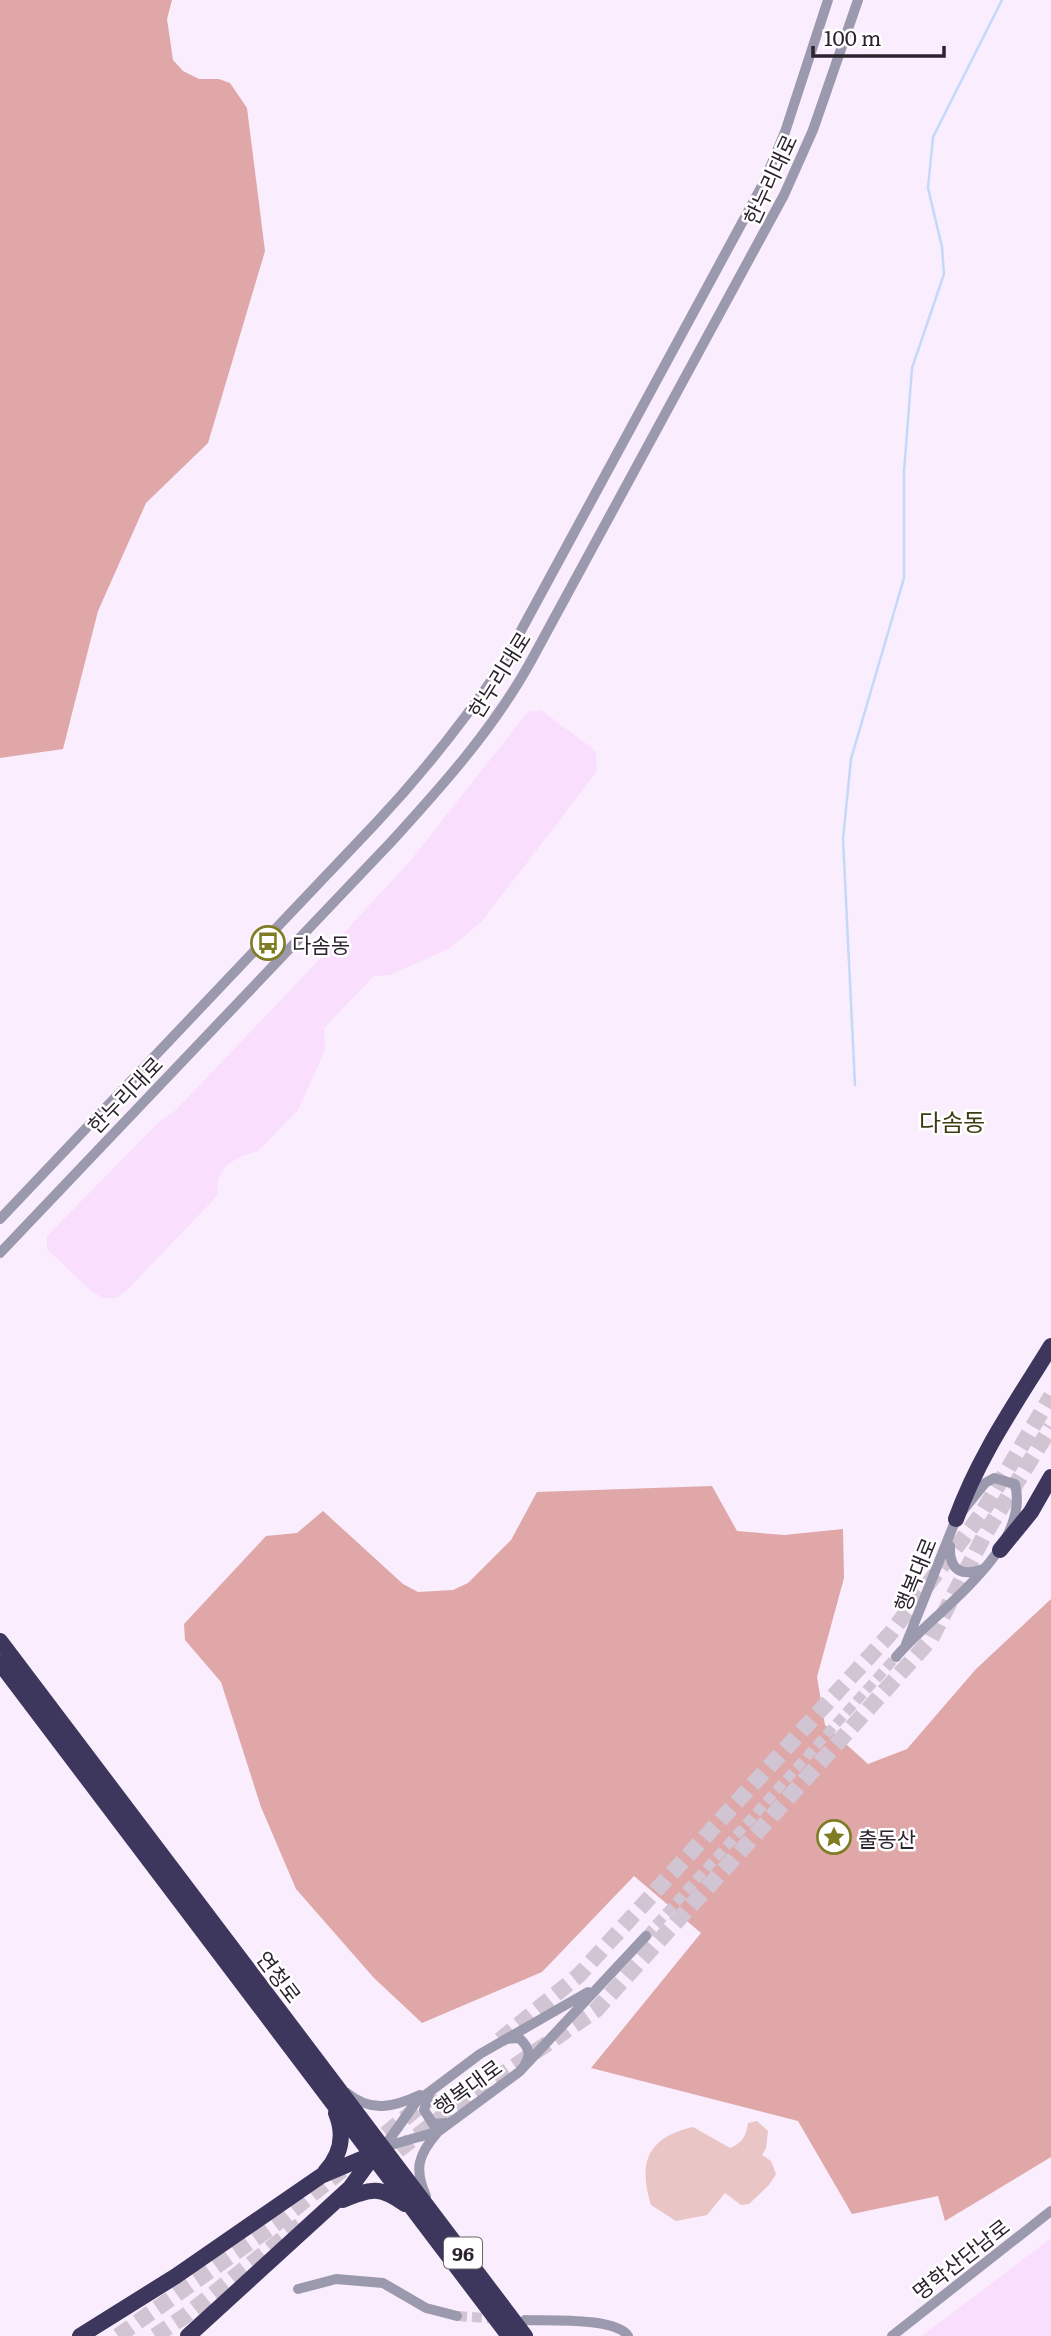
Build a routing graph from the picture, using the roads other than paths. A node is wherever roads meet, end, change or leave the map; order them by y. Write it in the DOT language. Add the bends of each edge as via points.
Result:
graph roads {
  1 [pos="828,0"];
  2 [pos="858,0"];
  3 [pos="0,1219"];
  4 [pos="0,1253"];
  5 [pos="1051,1346"];
  6 [pos="1051,1477"];
  7 [pos="956,1519"];
  8 [pos="950,1540"];
  9 [pos="1000,1550"];
  10 [pos="984,1568"];
  11 [pos="0,1641"];
  12 [pos="906,1644"];
  13 [pos="896,1657"];
  14 [pos="0,1663"];
  15 [pos="646,1936"];
  16 [pos="595,1988"];
  17 [pos="501,2041"];
  18 [pos="519,2072"];
  19 [pos="331,2088"];
  20 [pos="432,2090"];
  21 [pos="452,2122"];
  22 [pos="439,2131"];
  23 [pos="379,2151"];
  24 [pos="321,2176"];
  25 [pos="302,2189"];
  26 [pos="329,2209"];
  27 [pos="1051,2211"];
  28 [pos="425,2213"];
  29 [pos="298,2289"];
  30 [pos="457,2316"];
  31 [pos="525,2328"];
  32 [pos="80,2336"];
  33 [pos="188,2336"];
  34 [pos="509,2336"];
  35 [pos="628,2336"];
  36 [pos="892,2336"];
  1 -- 3 [label="street, 한누리대로" via="763,184 510,651 477,702 389,810"];
  2 -- 4 [label="street, 한누리대로" via="785,195 497,715 453,774 392,841"];
  5 -- 7 [label="highway" via="994,1434"];
  6 -- 9 [label="highway" via="1031,1512"];
  7 -- 8 [label="street, 행복대로"];
  7 -- 9 [label="street, 행복대로" via="985,1483 994,1478 1015,1484 1015,1514"];
  8 -- 10 [label="street" via="950,1561 956,1570 964,1573"];
  8 -- 12 [label="street, 행복대로"];
  9 -- 10 [label="street, 행복대로"];
  10 -- 12 [label="street, 행복대로"];
  11 -- 19 [label="highway, 연청로"];
  12 -- 13 [label="street, 행복대로"];
  14 -- 19 [label="highway, 연청로"];
  15 -- 16 [label="street, 행복대로"];
  16 -- 17 [label="street, 행복대로"];
  16 -- 18 [label="street, 행복대로"];
  17 -- 18 [label="street" via="512,2037 526,2044 528,2061"];
  17 -- 20 [label="street, 행복대로"];
  18 -- 21 [label="street, 행복대로"];
  19 -- 20 [label="street" via="384,2108"];
  19 -- 23 [label="highway, 연청로"];
  19 -- 24 [label="highway" via="342,2131 339,2152"];
  20 -- 21 [label="street" via="425,2102 427,2119 440,2125"];
  20 -- 23 [label="street, 행복대로" via="416,2102"];
  21 -- 22 [label="street, 행복대로"];
  22 -- 23 [label="street, 행복대로"];
  22 -- 28 [label="street" via="420,2154 417,2169"];
  23 -- 24 [label="highway"];
  23 -- 26 [label="highway"];
  23 -- 28 [label="highway, 연청로 / 96"];
  24 -- 25 [label="highway"];
  25 -- 26 [label="highway" via="317,2182 330,2186"];
  25 -- 32 [label="highway"];
  26 -- 28 [label="highway" via="364,2192 387,2191"];
  26 -- 33 [label="highway"];
  27 -- 36 [label="street, 명학산단남로"];
  28 -- 31 [label="highway, 연청로 / 96"];
  28 -- 34 [label="highway, 연청로 / 96"];
  29 -- 30 [label="street" via="336,2279 383,2283 425,2308"];
  31 -- 35 [label="street" via="598,2323 614,2326"];
}
